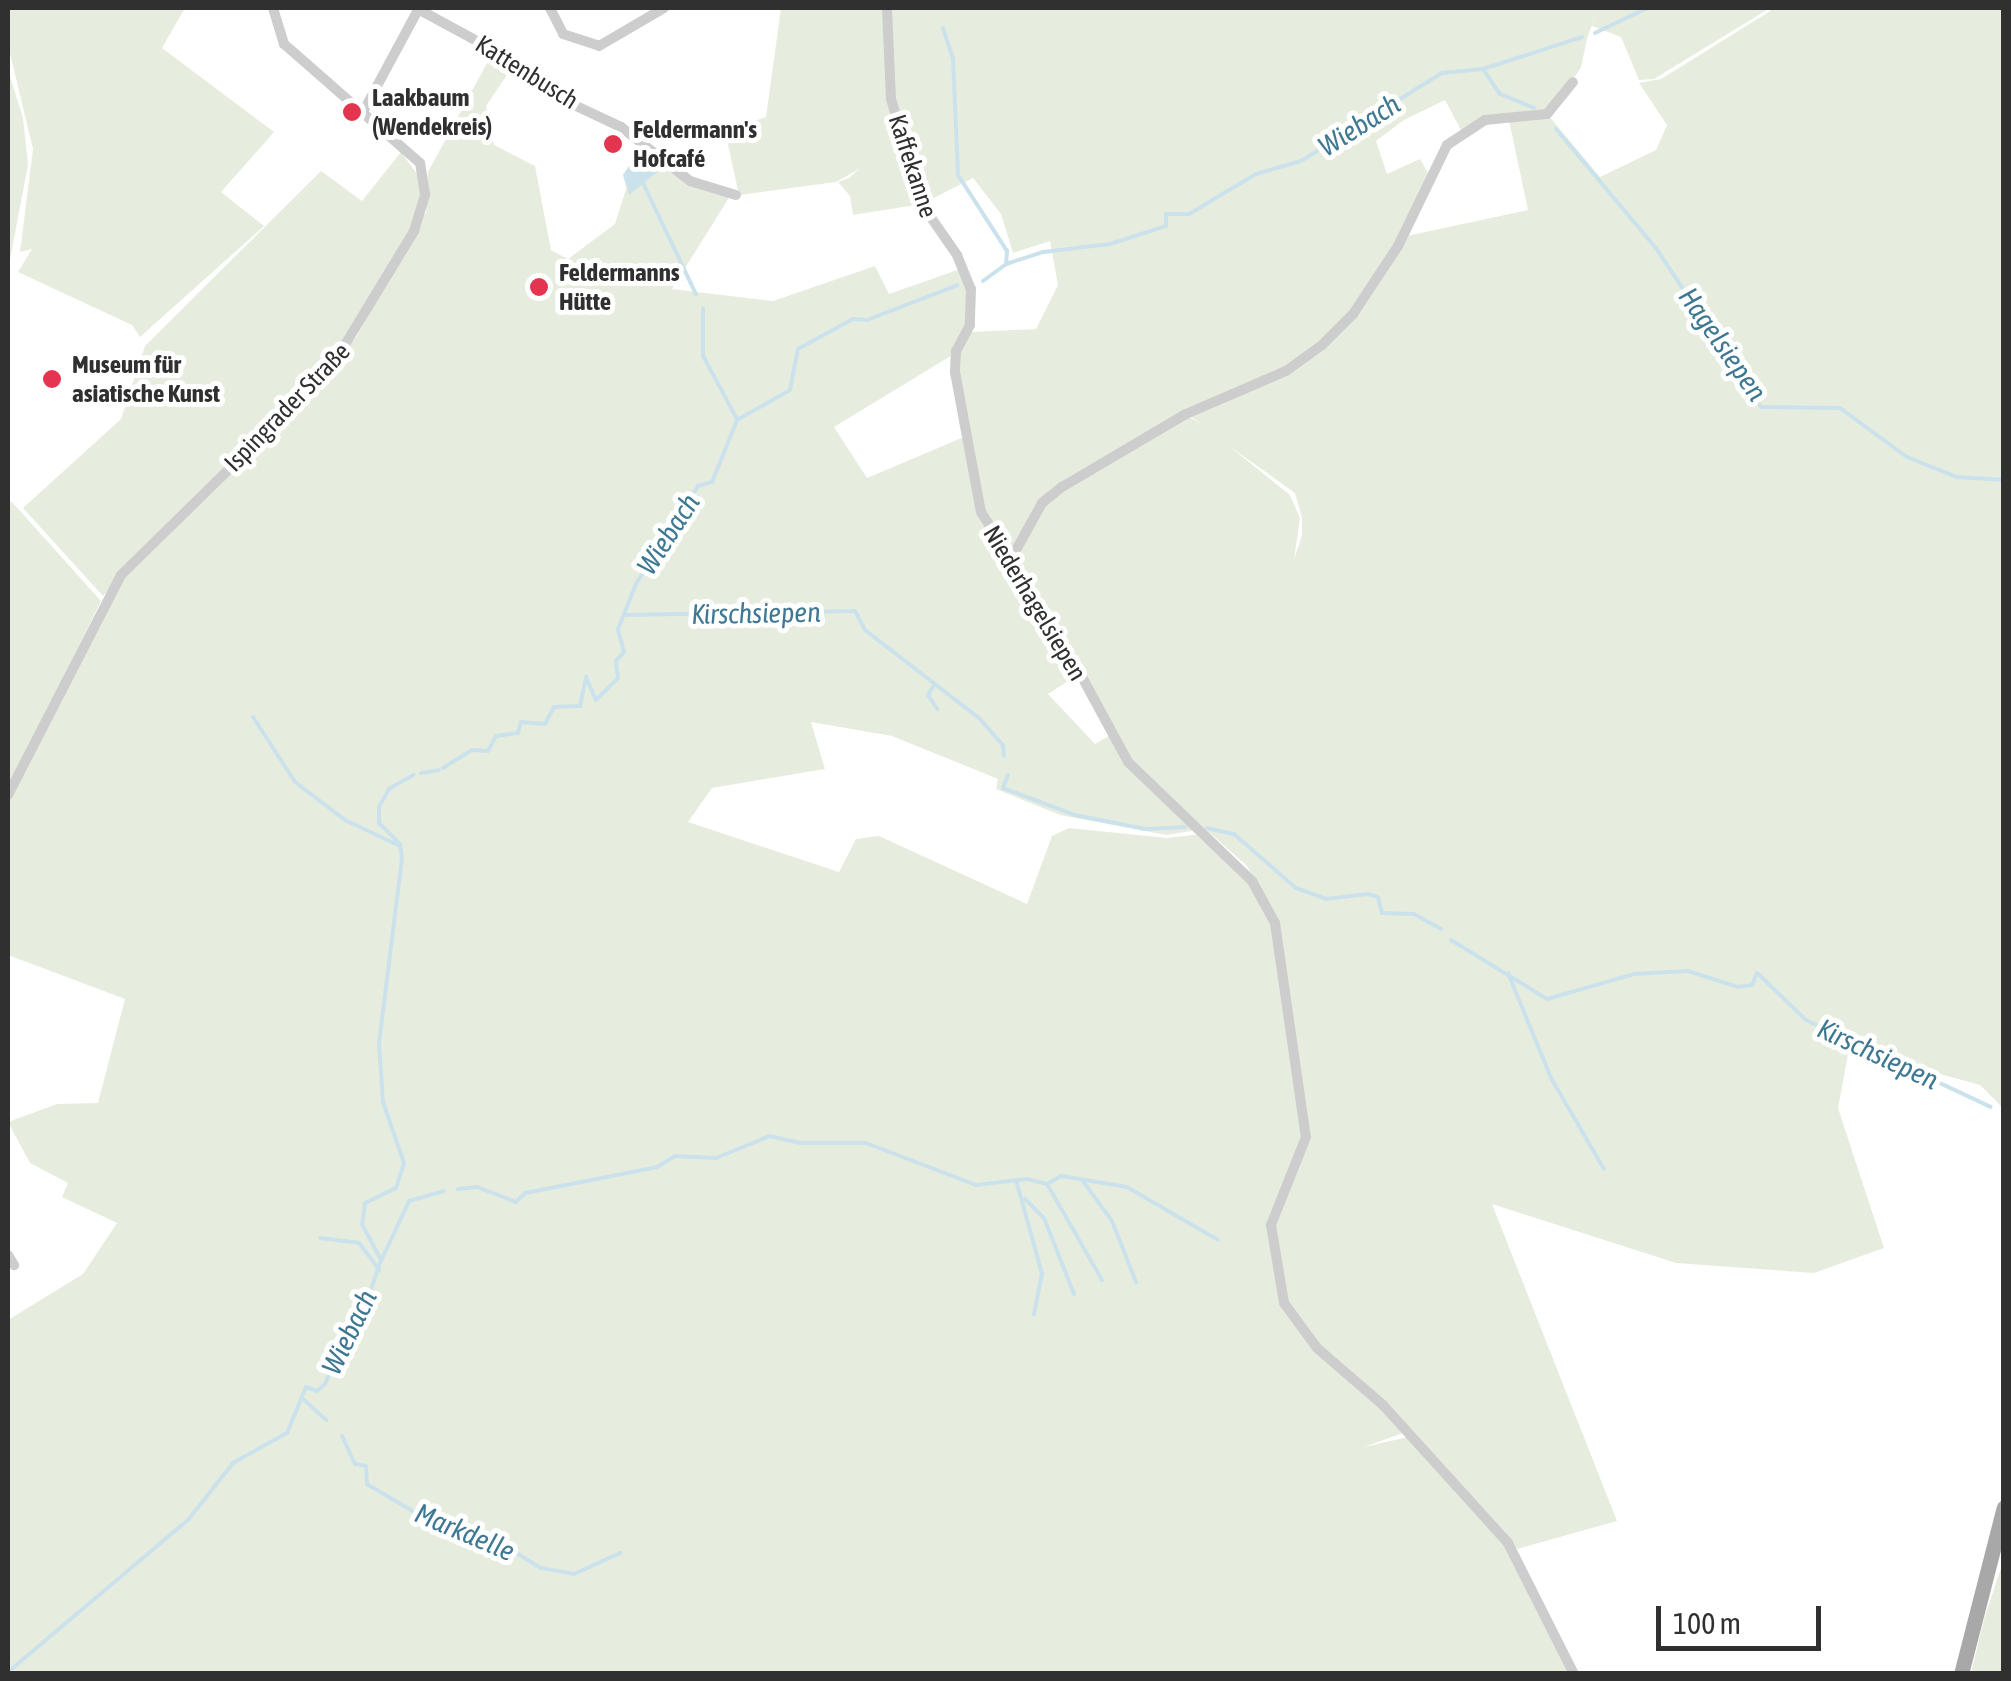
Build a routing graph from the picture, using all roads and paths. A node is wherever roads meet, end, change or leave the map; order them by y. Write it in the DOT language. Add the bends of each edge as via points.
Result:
graph roads {
  1 [pos="273,8"];
  2 [pos="419,8"];
  3 [pos="550,8"];
  4 [pos="664,8"];
  5 [pos="887,8"];
  6 [pos="1573,82"];
  7 [pos="363,112"];
  8 [pos="736,195"];
  9 [pos="969,280"];
  10 [pos="1010,561"];
  11 [pos="8,795"];
  12 [pos="2002,1518"];
  13 [pos="1574,1674"];
  14 [pos="1961,1674"];
  1 -- 7 [label="street" via="284,44"];
  2 -- 7 [label="street"];
  2 -- 8 [label="street, Kattenbusch" via="499,53 557,97 621,128 690,181"];
  3 -- 4 [label="street" via="569,39 600,46"];
  5 -- 9 [label="street, Kaffekanne" via="891,99 923,206"];
  6 -- 10 [label="street" via="1548,114 1496,116 1448,145 1398,246 1353,314 1322,345 1286,371 1186,414 1062,487 1042,503"];
  7 -- 11 [label="street, Ispingrader Straße" via="425,172 421,210 401,258 328,371 121,575"];
  9 -- 10 [label="street, Niederhagelsiepen" via="970,325 956,352 955,372 969,470 981,512"];
  10 -- 13 [label="street, Niederhagelsiepen" via="1057,631 1128,762 1264,895 1279,939 1306,1137 1272,1225 1284,1303 1317,1348 1383,1405 1508,1544"];
  12 -- 14 [label="main road"];
}
